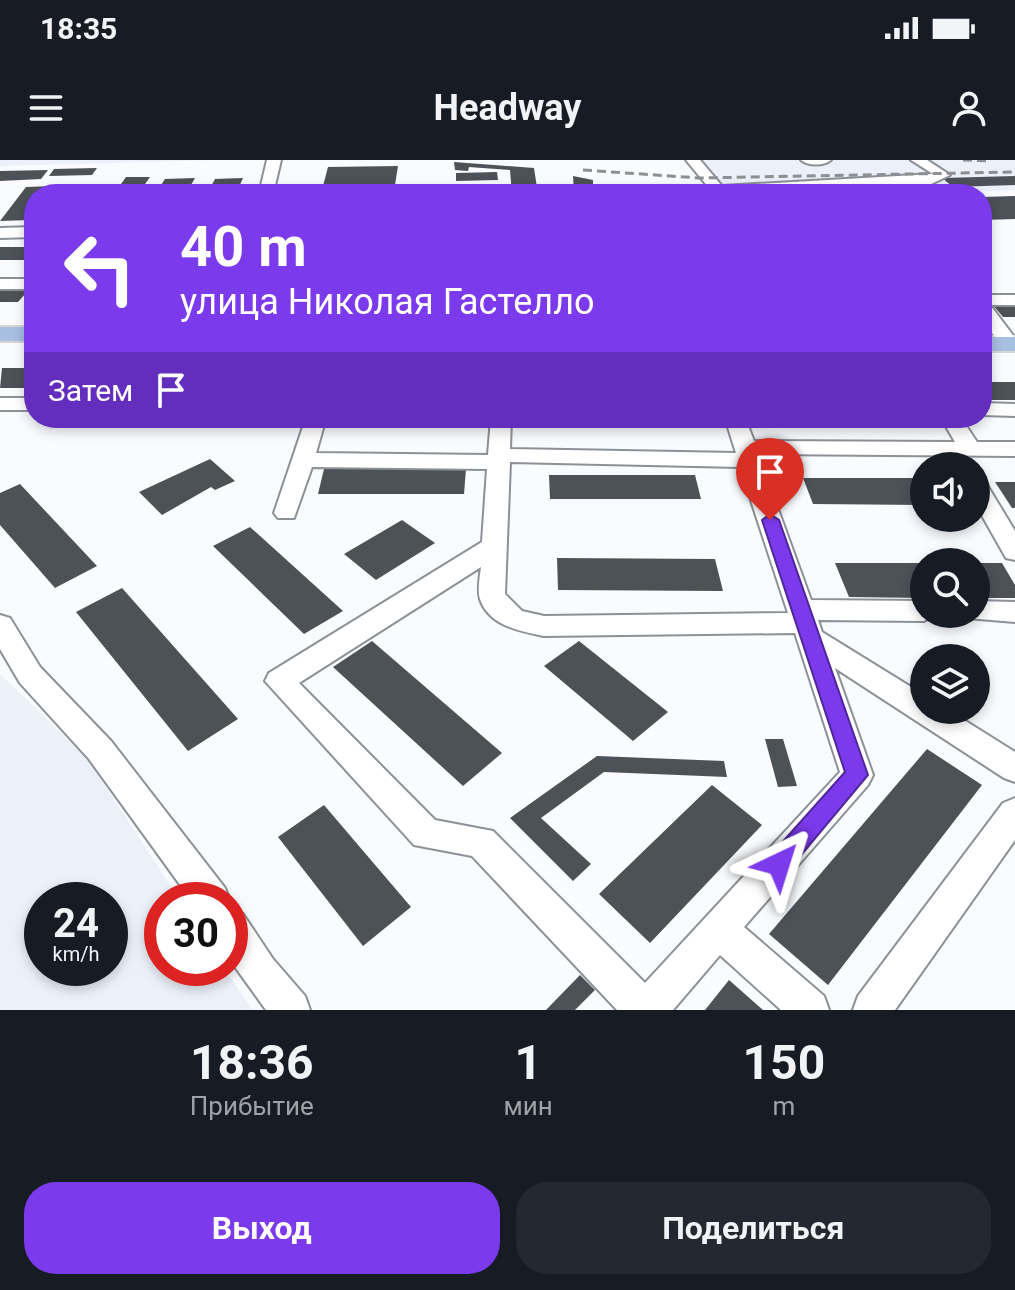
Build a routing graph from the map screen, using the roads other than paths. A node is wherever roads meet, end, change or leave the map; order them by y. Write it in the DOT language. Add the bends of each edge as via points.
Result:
graph roads {
  1 [pos="274,160"];
  2 [pos="693,160"];
  3 [pos="808,160"];
  4 [pos="824,160"];
  5 [pos="918,160"];
  6 [pos="268,184"];
  7 [pos="712,184"];
  8 [pos="872,184"];
  9 [pos="24,232"];
  10 [pos="0,233"];
  11 [pos="0,284"];
  12 [pos="24,284"];
  13 [pos="992,300"];
  14 [pos="1015,300"];
  15 [pos="992,320"];
  16 [pos="0,334"];
  17 [pos="24,334"];
  18 [pos="0,345"];
  19 [pos="24,345"];
  20 [pos="992,345"];
  21 [pos="1013,348"];
  22 [pos="992,353"];
  23 [pos="0,404"];
  24 [pos="24,404"];
  25 [pos="992,409"];
  26 [pos="1015,410"];
  27 [pos="313,428"];
  28 [pos="501,428"];
  29 [pos="739,428"];
  30 [pos="954,428"];
  31 [pos="1015,449"];
  32 [pos="962,452"];
  33 [pos="989,452"];
  34 [pos="748,454"];
  35 [pos="910,455"];
  36 [pos="499,459"];
  37 [pos="302,460"];
  38 [pos="990,509"];
  39 [pos="286,513"];
  40 [pos="495,546"];
  41 [pos="1015,552"];
  42 [pos="990,611"];
  43 [pos="1015,612"];
  44 [pos="910,613"];
  45 [pos="806,624"];
  46 [pos="0,625"];
  47 [pos="1015,768"];
  48 [pos="1015,813"];
  49 [pos="199,882"];
  50 [pos="720,930"];
  51 [pos="248,954"];
  52 [pos="291,1010"];
  53 [pos="645,1010"];
  54 [pos="810,1010"];
  55 [pos="872,1010"];
  1 -- 6 [label="street"];
  2 -- 7 [label="street"];
  3 -- 4 [label="street"];
  5 -- 8 [label="street" via="943,175 929,181"];
  9 -- 10 [label="street"];
  11 -- 12 [label="street"];
  13 -- 14 [label="street"];
  15 -- 21 [label="street"];
  16 -- 17 [label="main road"];
  18 -- 19 [label="main road"];
  20 -- 21 [label="main road"];
  21 -- 22 [label="main road"];
  23 -- 24 [label="street"];
  25 -- 26 [label="street"];
  27 -- 37 [label="street"];
  28 -- 36 [label="street"];
  29 -- 34 [label="street"];
  30 -- 32 [label="street"];
  31 -- 33 [label="street"];
  34 -- 35 [label="street"];
  34 -- 36 [label="street"];
  34 -- 45 [label="street"];
  36 -- 37 [label="street"];
  36 -- 40 [label="street"];
  37 -- 39 [label="street"];
  38 -- 41 [label="street"];
  40 -- 45 [label="street" via="492,597 513,619 544,626"];
  40 -- 53 [label="street" via="279,681 426,834 481,842"];
  42 -- 43 [label="street"];
  44 -- 45 [label="street"];
  45 -- 47 [label="street"];
  45 -- 50 [label="street" via="857,775"];
  46 -- 49 [label="street" via="30,675 100,750"];
  48 -- 55 [label="street"];
  50 -- 53 [label="street"];
  50 -- 54 [label="street"];
  51 -- 52 [label="street"];
}
